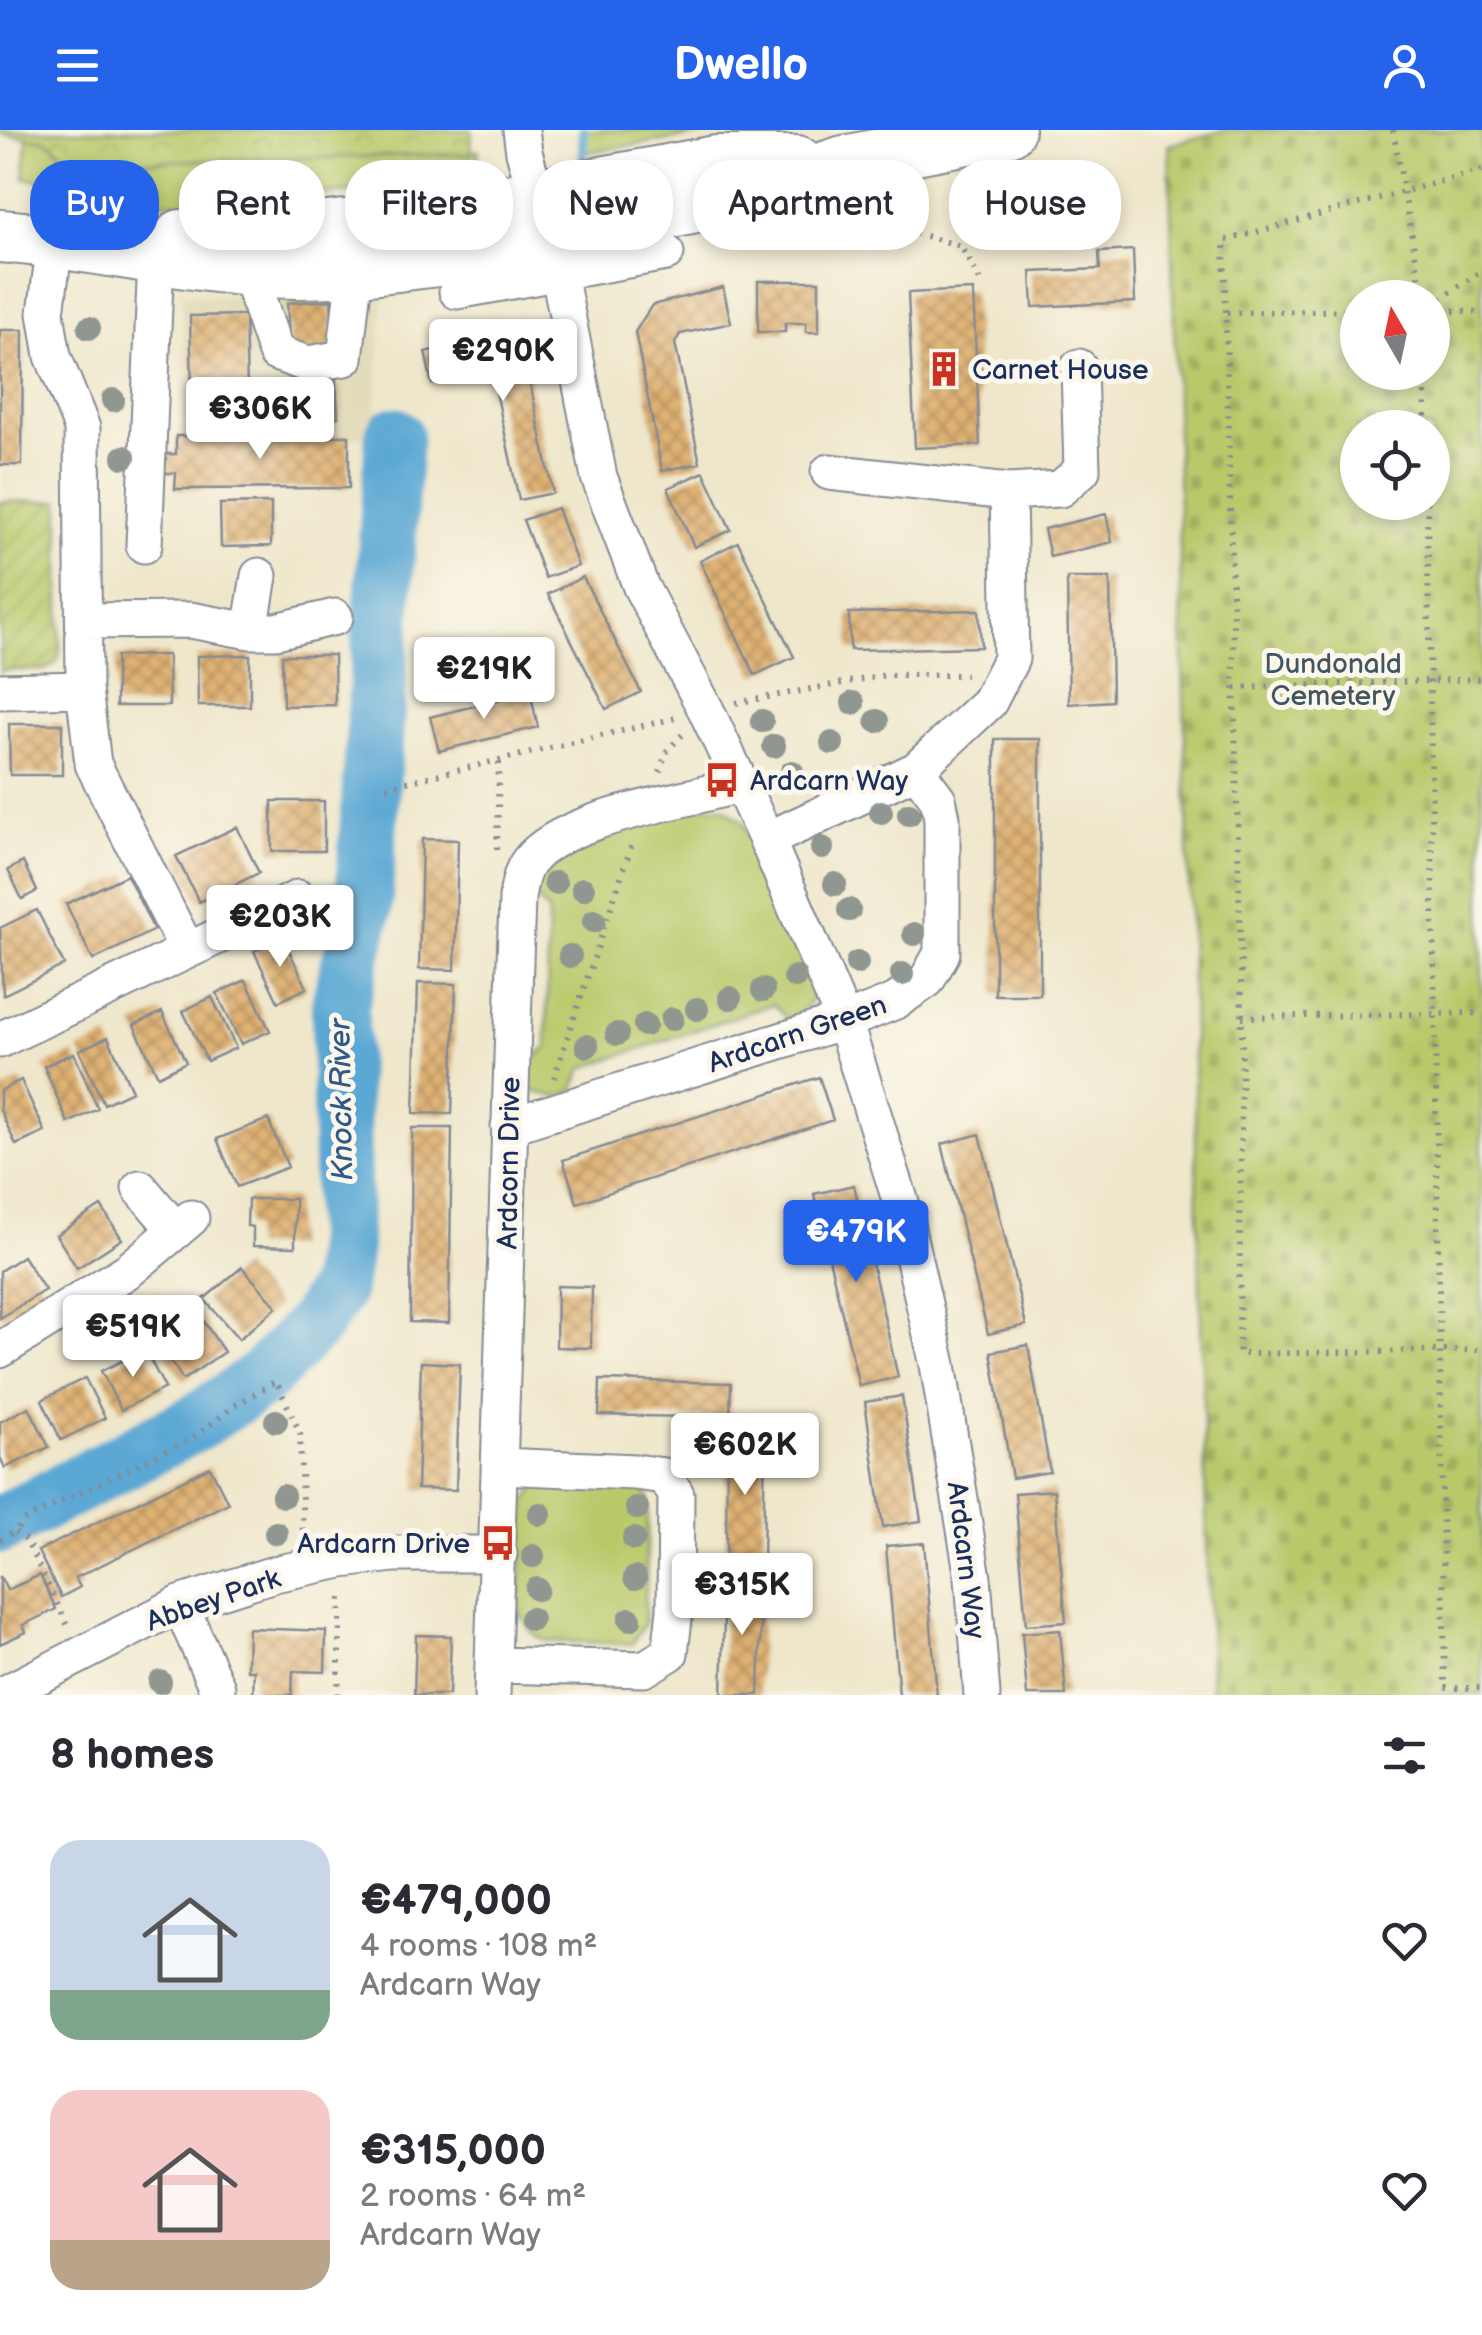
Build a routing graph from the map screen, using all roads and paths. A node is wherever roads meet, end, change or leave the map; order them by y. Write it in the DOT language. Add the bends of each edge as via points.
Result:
graph roads {
  1 [pos="520,130"];
  2 [pos="1008,130"];
  3 [pos="1393,130"];
  4 [pos="1482,170"];
  5 [pos="533,179"];
  6 [pos="1403,190"];
  7 [pos="673,211"];
  8 [pos="533,234"];
  9 [pos="0,236"];
  10 [pos="929,237"];
  11 [pos="533,238"];
  12 [pos="30,239"];
  13 [pos="533,244"];
  14 [pos="55,250"];
  15 [pos="114,250"];
  16 [pos="551,250"];
  17 [pos="646,250"];
  18 [pos="666,253"];
  19 [pos="143,254"];
  20 [pos="355,269"];
  21 [pos="254,270"];
  22 [pos="1482,272"];
  23 [pos="1420,280"];
  24 [pos="980,281"];
  25 [pos="457,291"];
  26 [pos="1450,294"];
  27 [pos="1450,309"];
  28 [pos="1340,310"];
  29 [pos="1482,312"];
  30 [pos="1227,313"];
  31 [pos="1078,367"];
  32 [pos="829,472"];
  33 [pos="1008,492"];
  34 [pos="1426,520"];
  35 [pos="144,545"];
  36 [pos="259,576"];
  37 [pos="335,617"];
  38 [pos="85,621"];
  39 [pos="250,631"];
  40 [pos="1002,676"];
  41 [pos="1482,679"];
  42 [pos="1428,681"];
  43 [pos="1235,688"];
  44 [pos="84,689"];
  45 [pos="0,691"];
  46 [pos="706,710"];
  47 [pos="500,760"];
  48 [pos="916,770"];
  49 [pos="741,784"];
  50 [pos="386,787"];
  51 [pos="648,808"];
  52 [pos="768,840"];
  53 [pos="298,898"];
  54 [pos="516,898"];
  55 [pos="187,950"];
  56 [pos="1482,1013"];
  57 [pos="1433,1014"];
  58 [pos="1242,1017"];
  59 [pos="844,1021"];
  60 [pos="0,1040"];
  61 [pos="509,1126"];
  62 [pos="140,1188"];
  63 [pos="0,1350"];
  64 [pos="1442,1350"];
  65 [pos="1482,1350"];
  66 [pos="501,1466"];
  67 [pos="15,1532"];
  68 [pos="0,1540"];
  69 [pos="499,1554"];
  70 [pos="342,1560"];
  71 [pos="303,1568"];
  72 [pos="180,1604"];
  73 [pos="82,1652"];
  74 [pos="493,1680"];
  75 [pos="217,1688"];
  76 [pos="1482,1688"];
  77 [pos="2,1695"];
  78 [pos="338,1695"];
  79 [pos="982,1695"];
  1 -- 5 [label="street, Ardcarn Way"];
  2 -- 7 [label="highway" via="844,162"];
  3 -- 6 [label="path"];
  4 -- 6 [label="path"];
  6 -- 23 [label="path"];
  6 -- 30 [label="path" via="1224,241"];
  8 -- 19 [label="highway" via="380,222 159,237"];
  9 -- 12 [label="highway"];
  10 -- 24 [label="path" via="962,246"];
  11 -- 20 [label="highway" via="445,259"];
  13 -- 25 [label="street"];
  14 -- 38 [label="street" via="46,314 53,356 82,428"];
  15 -- 19 [label="highway"];
  16 -- 46 [label="street, Ardcarn Way" via="599,477 641,586"];
  17 -- 18 [label="street"];
  19 -- 21 [label="highway"];
  19 -- 35 [label="street"];
  20 -- 21 [label="highway"];
  20 -- 21 [label="street" via="345,358 307,364 276,354"];
  22 -- 26 [label="path"];
  27 -- 29 [label="path"];
  28 -- 30 [label="path"];
  30 -- 43 [label="path"];
  31 -- 33 [label="street" via="1082,470 1060,489"];
  32 -- 33 [label="street"];
  33 -- 40 [label="street" via="1010,659"];
  34 -- 42 [label="path"];
  36 -- 39 [label="street"];
  37 -- 39 [label="street" via="292,630"];
  38 -- 39 [label="street" via="190,620"];
  38 -- 44 [label="street"];
  40 -- 46 [label="path" via="886,675"];
  40 -- 48 [label="street" via="989,702"];
  41 -- 42 [label="path"];
  42 -- 43 [label="path"];
  42 -- 57 [label="path"];
  43 -- 58 [label="path"];
  44 -- 45 [label="street"];
  44 -- 55 [label="street" via="92,764"];
  46 -- 47 [label="path"];
  46 -- 49 [label="street, Ardcarn Way"];
  46 -- 51 [label="path" via="666,752"];
  47 -- 50 [label="path"];
  47 -- 54 [label="path" via="496,866"];
  48 -- 52 [label="street"];
  48 -- 59 [label="street, Ardcarn Green" via="938,799 942,818 942,953 928,980"];
  49 -- 51 [label="street, Ardcorn Drive"];
  49 -- 52 [label="street, Ardcarn Way"];
  51 -- 54 [label="street, Ardcorn Drive" via="548,844 528,861"];
  51 -- 61 [label="path" via="550,1088"];
  52 -- 59 [label="street, Ardcarn Way"];
  53 -- 55 [label="street"];
  54 -- 61 [label="street, Ardcorn Drive"];
  55 -- 60 [label="street"];
  56 -- 57 [label="path"];
  57 -- 58 [label="path"];
  57 -- 64 [label="path"];
  58 -- 64 [label="path" via="1239,1354"];
  59 -- 61 [label="street, Ardcarn Green"];
  59 -- 79 [label="street, Ardcarn Way" via="901,1203 938,1365 974,1578"];
  61 -- 66 [label="street, Ardcorn Drive"];
  62 -- 63 [label="street" via="184,1224 129,1270"];
  64 -- 65 [label="path"];
  64 -- 76 [label="path" via="1444,1688"];
  66 -- 69 [label="street, Ardcorn Drive"];
  66 -- 74 [label="street" via="664,1476 676,1494 675,1610 670,1652 644,1668"];
  67 -- 68 [label="path"];
  67 -- 71 [label="path" via="22,1521 196,1436 276,1381 300,1433"];
  67 -- 73 [label="path" via="26,1540"];
  69 -- 70 [label="street, Abbey Park"];
  69 -- 74 [label="street, Ardcorn Drive"];
  70 -- 71 [label="street, Abbey Park"];
  70 -- 78 [label="path"];
  71 -- 72 [label="street, Abbey Park"];
  72 -- 73 [label="street, Abbey Park"];
  72 -- 75 [label="street"];
  73 -- 77 [label="street, Abbey Park"];
}
